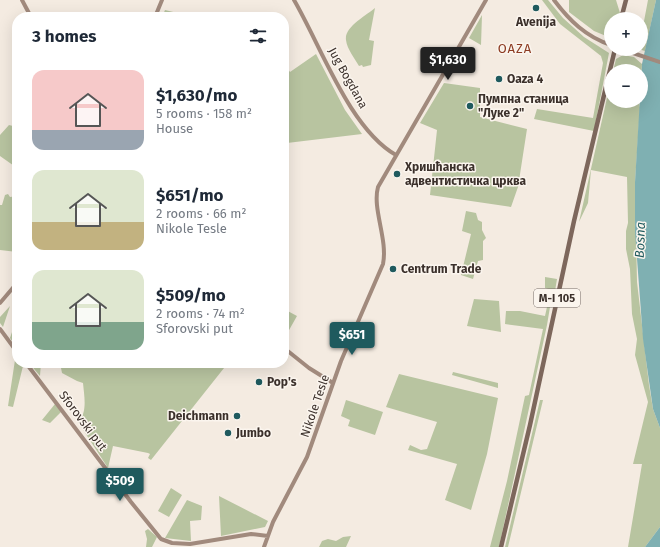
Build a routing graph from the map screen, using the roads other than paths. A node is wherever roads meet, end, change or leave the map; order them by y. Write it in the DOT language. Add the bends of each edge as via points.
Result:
graph roads {
  1 [pos="22,0"];
  2 [pos="162,0"];
  3 [pos="294,0"];
  4 [pos="486,0"];
  5 [pos="554,0"];
  6 [pos="626,0"];
  7 [pos="28,12"];
  8 [pos="157,12"];
  9 [pos="623,12"];
  10 [pos="604,42"];
  11 [pos="613,56"];
  12 [pos="641,56"];
  13 [pos="660,62"];
  14 [pos="396,155"];
  15 [pos="12,289"];
  16 [pos="0,303"];
  17 [pos="0,329"];
  18 [pos="12,345"];
  19 [pos="289,352"];
  20 [pos="30,368"];
  21 [pos="333,384"];
  22 [pos="268,536"];
  23 [pos="264,547"];
  24 [pos="501,547"];
  1 -- 7 [label="street"];
  2 -- 8 [label="street"];
  3 -- 14 [label="street, Jug Bogdana" via="354,112 378,142"];
  4 -- 14 [label="street, Nikole Tesle"];
  5 -- 10 [label="street" via="578,27"];
  6 -- 9 [label="main road"];
  11 -- 24 [label="main road, M-I 105"];
  12 -- 13 [label="street"];
  14 -- 21 [label="street, Nikole Tesle" via="377,193 384,243 383,264"];
  15 -- 16 [label="street"];
  17 -- 18 [label="street"];
  19 -- 21 [label="street"];
  20 -- 22 [label="street, Sforovski put" via="161,539 172,543 190,544 251,534"];
  21 -- 22 [label="street, Nikole Tesle" via="308,457"];
  22 -- 23 [label="street, Nikole Tesle"];
}
